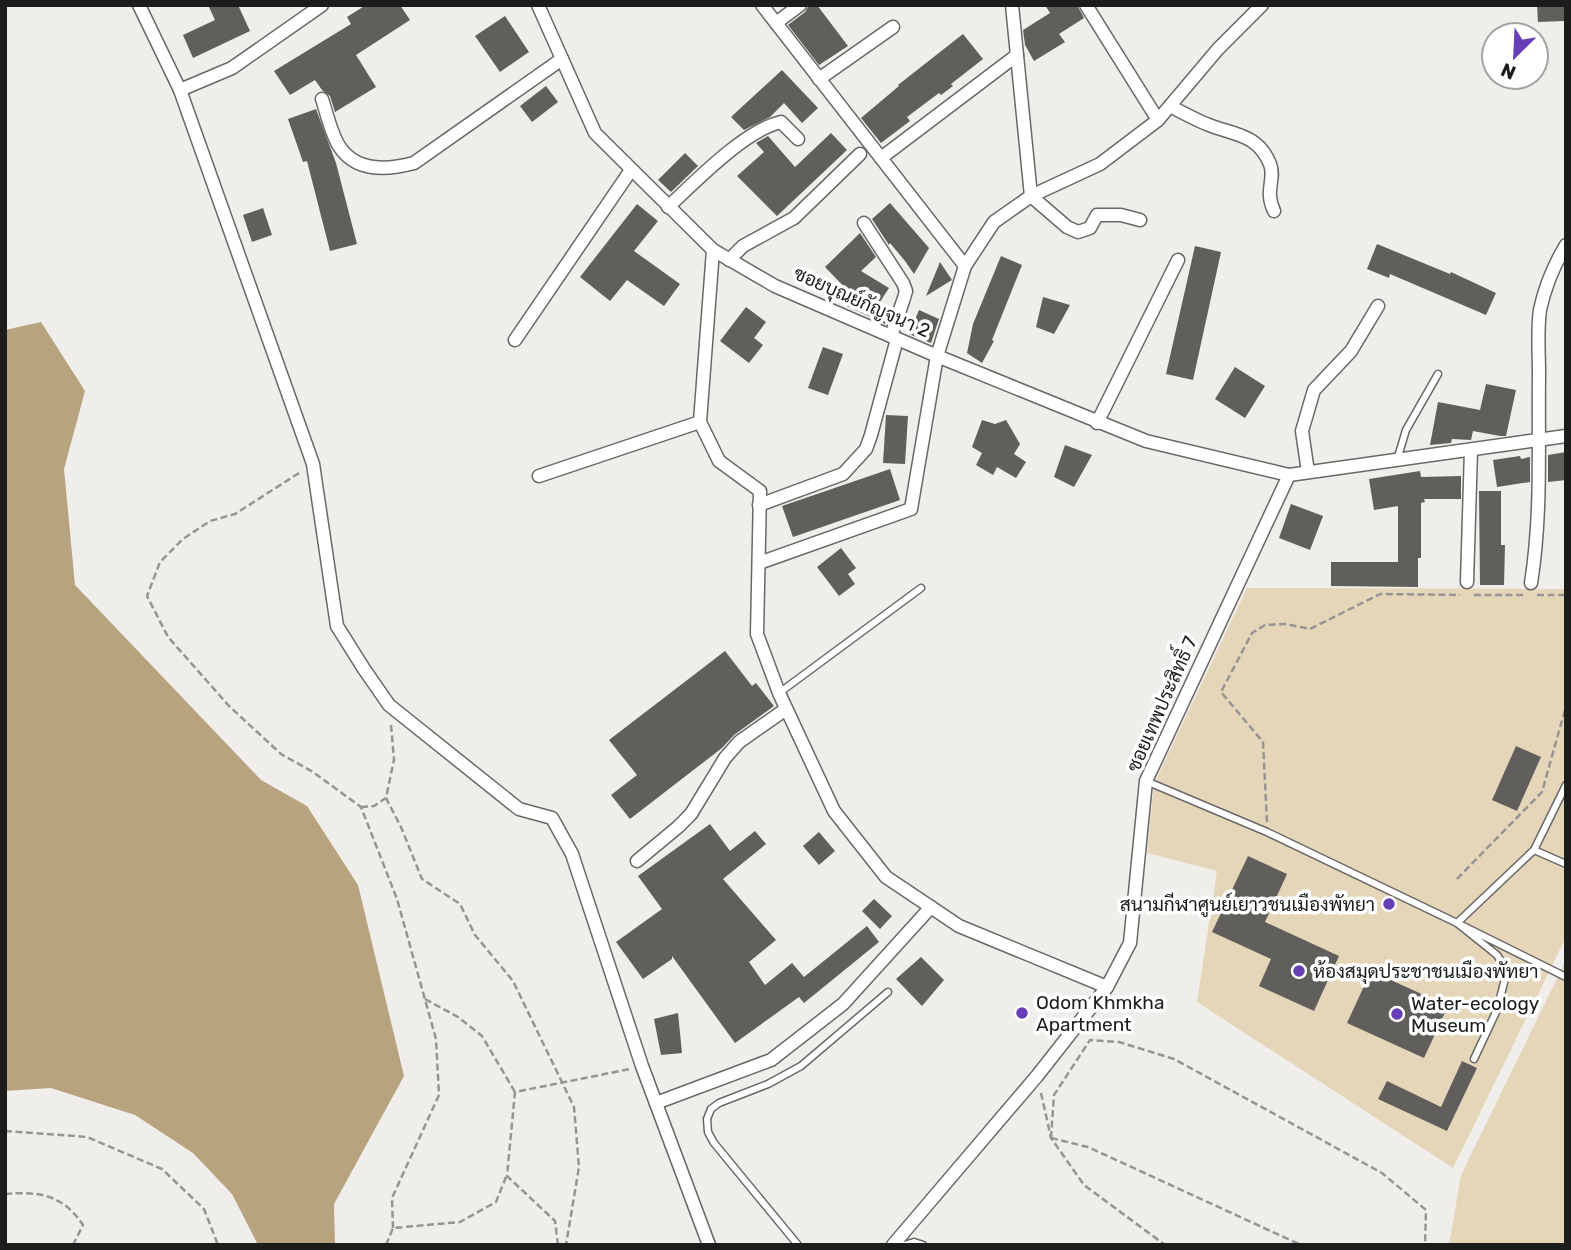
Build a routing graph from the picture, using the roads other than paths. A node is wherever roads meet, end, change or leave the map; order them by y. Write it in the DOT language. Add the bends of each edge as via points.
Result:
graph roads {
  1 [pos="139,5"];
  2 [pos="322,5"];
  3 [pos="538,5"];
  4 [pos="762,5"];
  5 [pos="800,5"];
  6 [pos="1012,5"];
  7 [pos="1086,5"];
  8 [pos="1262,5"];
  9 [pos="776,23"];
  10 [pos="893,27"];
  11 [pos="1017,55"];
  12 [pos="562,59"];
  13 [pos="819,79"];
  14 [pos="180,90"];
  15 [pos="323,99"];
  16 [pos="1170,106"];
  17 [pos="1158,120"];
  18 [pos="798,139"];
  19 [pos="860,154"];
  20 [pos="881,158"];
  21 [pos="631,170"];
  22 [pos="1031,196"];
  23 [pos="668,207"];
  24 [pos="1274,211"];
  25 [pos="1140,220"];
  26 [pos="864,222"];
  27 [pos="1566,245"];
  28 [pos="713,250"];
  29 [pos="730,260"];
  30 [pos="1178,260"];
  31 [pos="965,266"];
  32 [pos="1378,306"];
  33 [pos="894,337"];
  34 [pos="515,340"];
  35 [pos="937,356"];
  36 [pos="1438,374"];
  37 [pos="700,422"];
  38 [pos="1097,423"];
  39 [pos="1566,436"];
  40 [pos="1538,441"];
  41 [pos="1471,450"];
  42 [pos="1397,460"];
  43 [pos="1308,472"];
  44 [pos="539,475"];
  45 [pos="1289,475"];
  46 [pos="760,505"];
  47 [pos="759,563"];
  48 [pos="1467,582"];
  49 [pos="1531,583"];
  50 [pos="921,588"];
  51 [pos="779,693"];
  52 [pos="786,709"];
  53 [pos="1146,781"];
  54 [pos="1566,785"];
  55 [pos="1534,850"];
  56 [pos="637,861"];
  57 [pos="1566,864"];
  58 [pos="931,908"];
  59 [pos="1457,923"];
  60 [pos="1566,977"];
  61 [pos="1107,987"];
  62 [pos="888,992"];
  63 [pos="1474,1059"];
  64 [pos="656,1103"];
  65 [pos="709,1245"];
  66 [pos="798,1245"];
  67 [pos="893,1245"];
  68 [pos="904,1245"];
  69 [pos="923,1245"];
  1 -- 14 [label="street"];
  2 -- 14 [label="street" via="232,68"];
  3 -- 12 [label="street, ซอยบุณย์กัญจนา 2"];
  4 -- 9 [label="street"];
  5 -- 9 [label="street"];
  6 -- 11 [label="street"];
  7 -- 17 [label="street"];
  8 -- 16 [label="street"];
  9 -- 13 [label="street"];
  10 -- 13 [label="street"];
  11 -- 20 [label="street"];
  11 -- 22 [label="street"];
  12 -- 15 [label="street" via="414,163 392,169 369,167 351,159 338,145"];
  12 -- 21 [label="street, ซอยบุณย์กัญจนา 2" via="595,133"];
  13 -- 20 [label="street"];
  14 -- 64 [label="street" via="313,464 337,626 389,705 519,809 552,818 572,854"];
  16 -- 17 [label="street"];
  16 -- 24 [label="street" via="1251,139 1272,168 1268,192"];
  17 -- 22 [label="street" via="1100,164"];
  18 -- 23 [label="street" via="780,122 772,124 732,149"];
  19 -- 29 [label="street" via="794,218 743,246"];
  20 -- 31 [label="street"];
  21 -- 23 [label="street, ซอยบุณย์กัญจนา 2"];
  21 -- 34 [label="street"];
  22 -- 25 [label="street" via="1078,232 1090,228 1097,215"];
  22 -- 31 [label="street" via="994,222"];
  23 -- 28 [label="street, ซอยบุณย์กัญจนา 2"];
  26 -- 33 [label="street" via="903,283"];
  27 -- 40 [label="street" via="1551,271 1540,311"];
  28 -- 29 [label="street, ซอยบุณย์กัญจนา 2"];
  28 -- 37 [label="street"];
  29 -- 33 [label="street, ซอยบุณย์กัญจนา 2" via="775,286"];
  30 -- 38 [label="street"];
  31 -- 35 [label="street"];
  32 -- 43 [label="street" via="1352,351 1314,390 1302,431"];
  33 -- 35 [label="street, ซอยบุณย์กัญจนา 2"];
  33 -- 46 [label="street" via="866,449 843,474"];
  35 -- 38 [label="street, ซอยบุณย์กัญจนา 2"];
  35 -- 47 [label="street" via="911,509"];
  36 -- 42 [label="lane" via="1406,429"];
  37 -- 44 [label="street"];
  37 -- 46 [label="street" via="719,461 760,491"];
  38 -- 45 [label="street, ซอยบุณย์กัญจนา 2" via="1146,441"];
  39 -- 40 [label="street"];
  40 -- 41 [label="street"];
  40 -- 49 [label="street" via="1538,541"];
  41 -- 42 [label="street"];
  41 -- 48 [label="street"];
  42 -- 43 [label="street"];
  43 -- 45 [label="street"];
  45 -- 53 [label="street, ซอยเทพประสิทธิ์ 7"];
  46 -- 47 [label="street"];
  47 -- 51 [label="street" via="757,634"];
  50 -- 51 [label="lane"];
  51 -- 52 [label="street"];
  52 -- 56 [label="street" via="739,741 691,814"];
  52 -- 58 [label="street" via="834,811 886,877"];
  53 -- 59 [label="lane" via="1267,832"];
  53 -- 61 [label="street, ซอยเทพประสิทธิ์ 7" via="1130,943"];
  54 -- 55 [label="lane"];
  55 -- 57 [label="lane"];
  55 -- 59 [label="lane"];
  58 -- 61 [label="street" via="959,926"];
  58 -- 64 [label="street" via="843,1004 771,1060"];
  59 -- 60 [label="lane"];
  59 -- 63 [label="lane" via="1497,955 1507,971 1497,1010"];
  61 -- 67 [label="street, ซอยเทพประสิทธิ์ 7"];
  62 -- 66 [label="lane" via="801,1066 719,1103 707,1119 714,1143"];
  64 -- 65 [label="street"];
  68 -- 69 [label="lane"];
}
